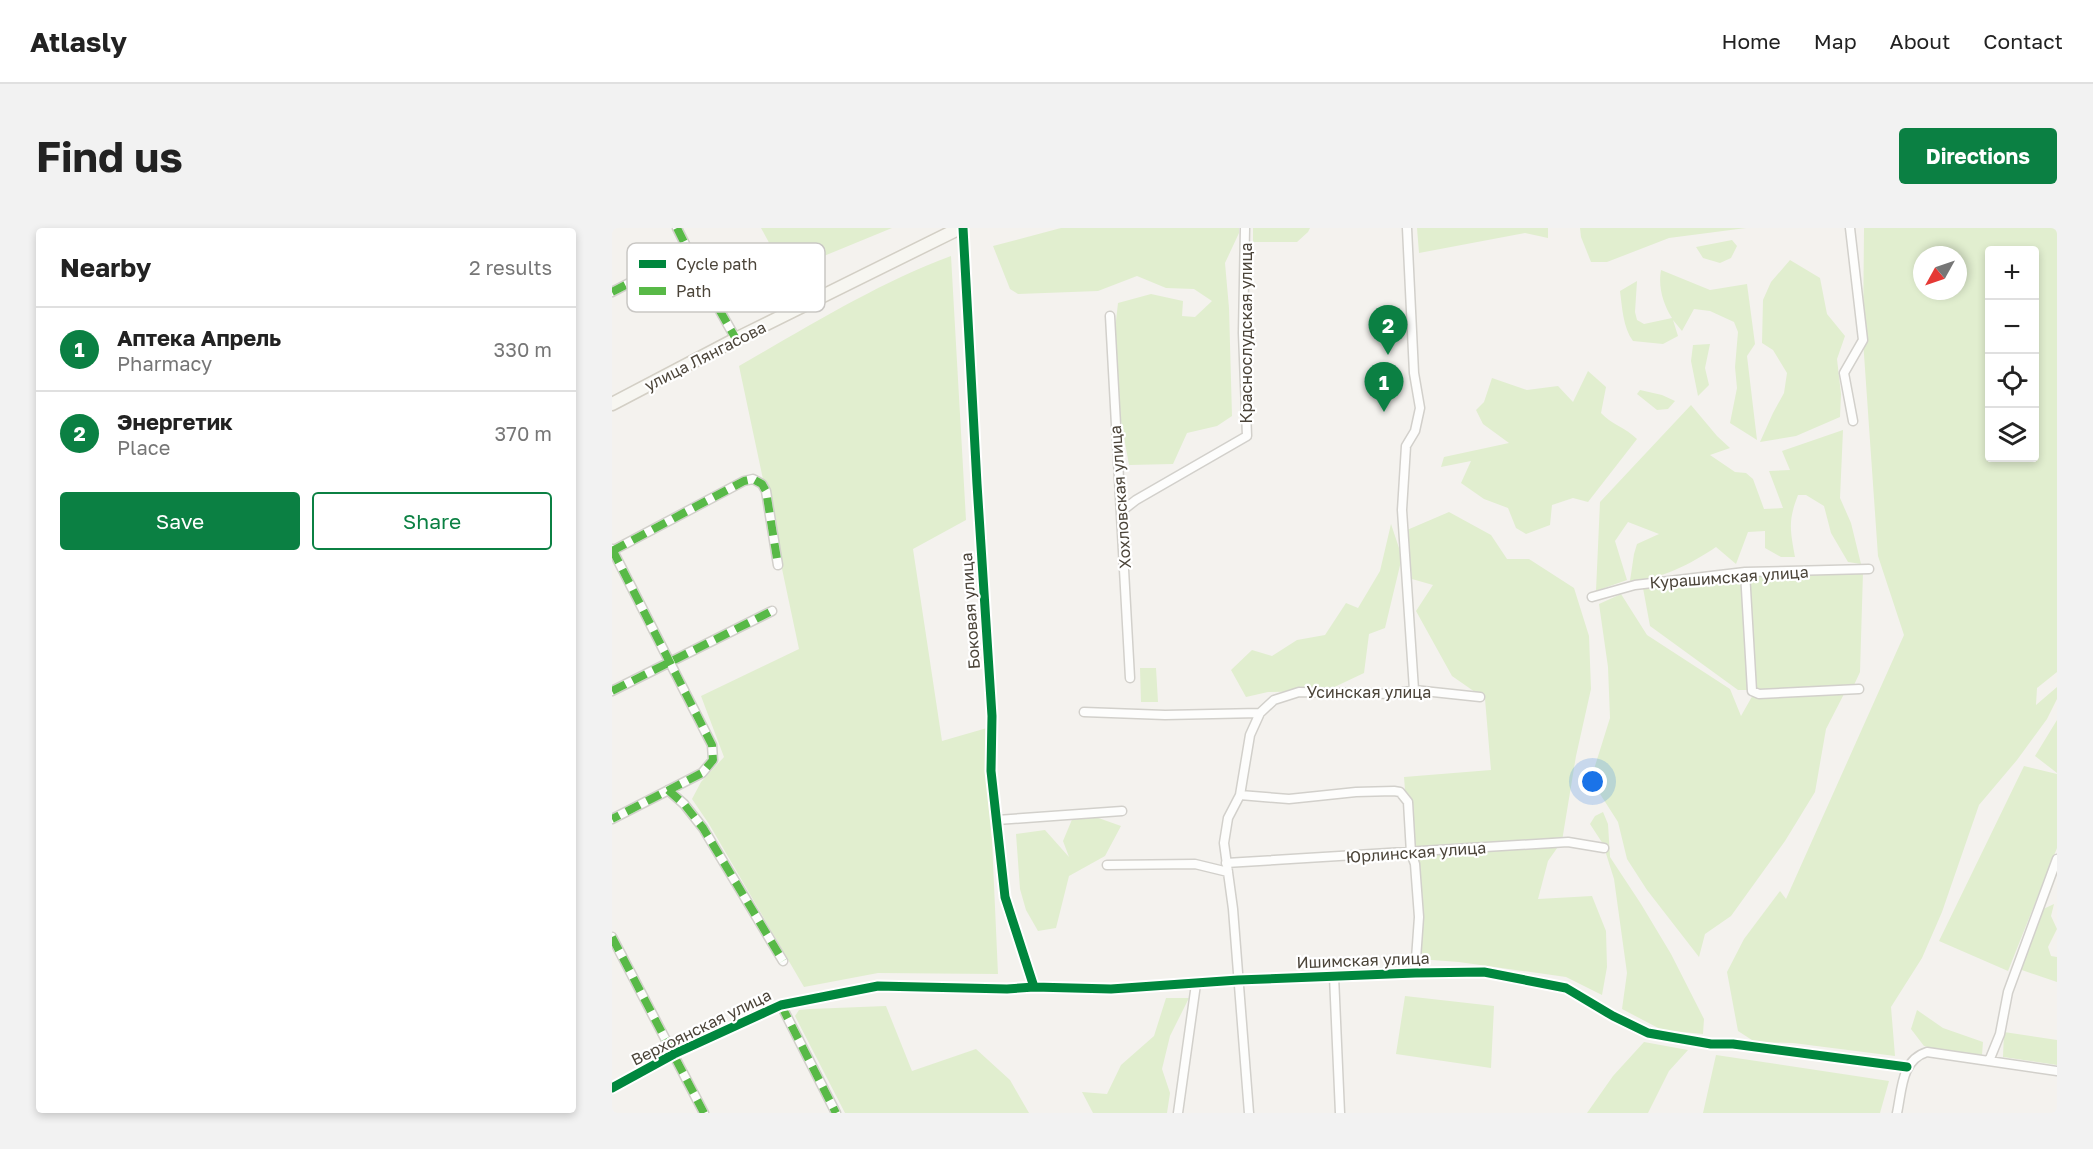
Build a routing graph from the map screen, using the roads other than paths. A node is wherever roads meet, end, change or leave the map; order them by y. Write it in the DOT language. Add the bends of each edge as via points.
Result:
graph roads {
  1 [pos="677,228"];
  2 [pos="962,228"];
  3 [pos="1245,228"];
  4 [pos="1407,228"];
  5 [pos="1850,228"];
  6 [pos="684,243"];
  7 [pos="627,284"];
  8 [pos="612,292"];
  9 [pos="825,295"];
  10 [pos="721,312"];
  11 [pos="791,312"];
  12 [pos="1110,316"];
  13 [pos="736,339"];
  14 [pos="612,404"];
  15 [pos="1853,421"];
  16 [pos="1122,511"];
  17 [pos="612,550"];
  18 [pos="778,565"];
  19 [pos="1869,569"];
  20 [pos="1745,572"];
  21 [pos="1592,597"];
  22 [pos="772,611"];
  23 [pos="669,663"];
  24 [pos="1130,678"];
  25 [pos="1859,689"];
  26 [pos="1414,690"];
  27 [pos="612,691"];
  28 [pos="1480,697"];
  29 [pos="1084,712"];
  30 [pos="1260,713"];
  31 [pos="668,790"];
  32 [pos="1240,795"];
  33 [pos="1122,811"];
  34 [pos="612,819"];
  35 [pos="997,820"];
  36 [pos="1604,848"];
  37 [pos="1411,853"];
  38 [pos="2057,859"];
  39 [pos="1107,865"];
  40 [pos="1227,868"];
  41 [pos="612,937"];
  42 [pos="783,961"];
  43 [pos="1415,973"];
  44 [pos="1334,976"];
  45 [pos="1238,980"];
  46 [pos="1196,984"];
  47 [pos="1034,987"];
  48 [pos="805,999"];
  49 [pos="781,1005"];
  50 [pos="674,1054"];
  51 [pos="1989,1061"];
  52 [pos="1907,1067"];
  53 [pos="2057,1071"];
  54 [pos="612,1088"];
  55 [pos="704,1113"];
  56 [pos="836,1113"];
  57 [pos="1178,1113"];
  58 [pos="1249,1113"];
  59 [pos="1340,1113"];
  60 [pos="1897,1113"];
  1 -- 6 [label="street"];
  2 -- 9 [label="main road, улица Лянгасова"];
  2 -- 35 [label="street, Боковая улица" via="992,716 991,771"];
  3 -- 16 [label="street, Краснослудская улица" via="1243,333 1247,436"];
  4 -- 26 [label="street" via="1414,372 1420,408 1415,431 1406,446 1402,510"];
  5 -- 15 [label="street" via="1863,340 1844,373"];
  7 -- 8 [label="street"];
  10 -- 13 [label="street"];
  11 -- 13 [label="main road, улица Лянгасова"];
  12 -- 16 [label="street, Хохловская улица"];
  13 -- 14 [label="main road, улица Лянгасова"];
  16 -- 24 [label="street, Хохловская улица"];
  17 -- 18 [label="street" via="753,478 766,491"];
  17 -- 23 [label="street"];
  19 -- 20 [label="street, Курашимская улица"];
  20 -- 21 [label="street, Курашимская улица" via="1635,585"];
  20 -- 25 [label="street" via="1750,685 1755,693"];
  22 -- 23 [label="street"];
  23 -- 27 [label="street"];
  23 -- 31 [label="street" via="712,745 712,760 702,773"];
  26 -- 28 [label="street, Усинская улица"];
  26 -- 30 [label="street, Усинская улица" via="1394,694 1299,692 1274,700"];
  29 -- 30 [label="street"];
  30 -- 32 [label="street" via="1250,735"];
  31 -- 34 [label="street"];
  31 -- 42 [label="street" via="703,828"];
  32 -- 37 [label="street" via="1289,799 1400,792 1408,802"];
  32 -- 40 [label="street" via="1228,818 1224,843"];
  33 -- 35 [label="street"];
  35 -- 47 [label="street, Боковая улица" via="1005,897"];
  36 -- 37 [label="street, Юрлинская улица" via="1568,842"];
  37 -- 40 [label="street, Юрлинская улица"];
  37 -- 43 [label="street" via="1419,917"];
  38 -- 51 [label="street" via="2008,992 2000,1034"];
  39 -- 40 [label="street, Юрлинская улица" via="1195,864"];
  40 -- 45 [label="street"];
  41 -- 50 [label="street"];
  43 -- 44 [label="street, Ишимская улица"];
  43 -- 52 [label="street, Ишимская улица" via="1484,972 1566,988 1648,1033"];
  44 -- 45 [label="street, Ишимская улица"];
  44 -- 59 [label="street"];
  45 -- 46 [label="street, Ишимская улица"];
  45 -- 58 [label="street"];
  46 -- 47 [label="street, Ишимская улица" via="1110,989"];
  46 -- 57 [label="street"];
  47 -- 48 [label="street, Ишимская улица" via="878,986"];
  48 -- 49 [label="street, Верхоянская улица"];
  49 -- 50 [label="street, Верхоянская улица"];
  49 -- 56 [label="street"];
  50 -- 54 [label="street, Верхоянская улица"];
  50 -- 55 [label="street"];
  51 -- 52 [label="street" via="1927,1052 1916,1056"];
  51 -- 53 [label="street"];
  52 -- 60 [label="street"];
}
